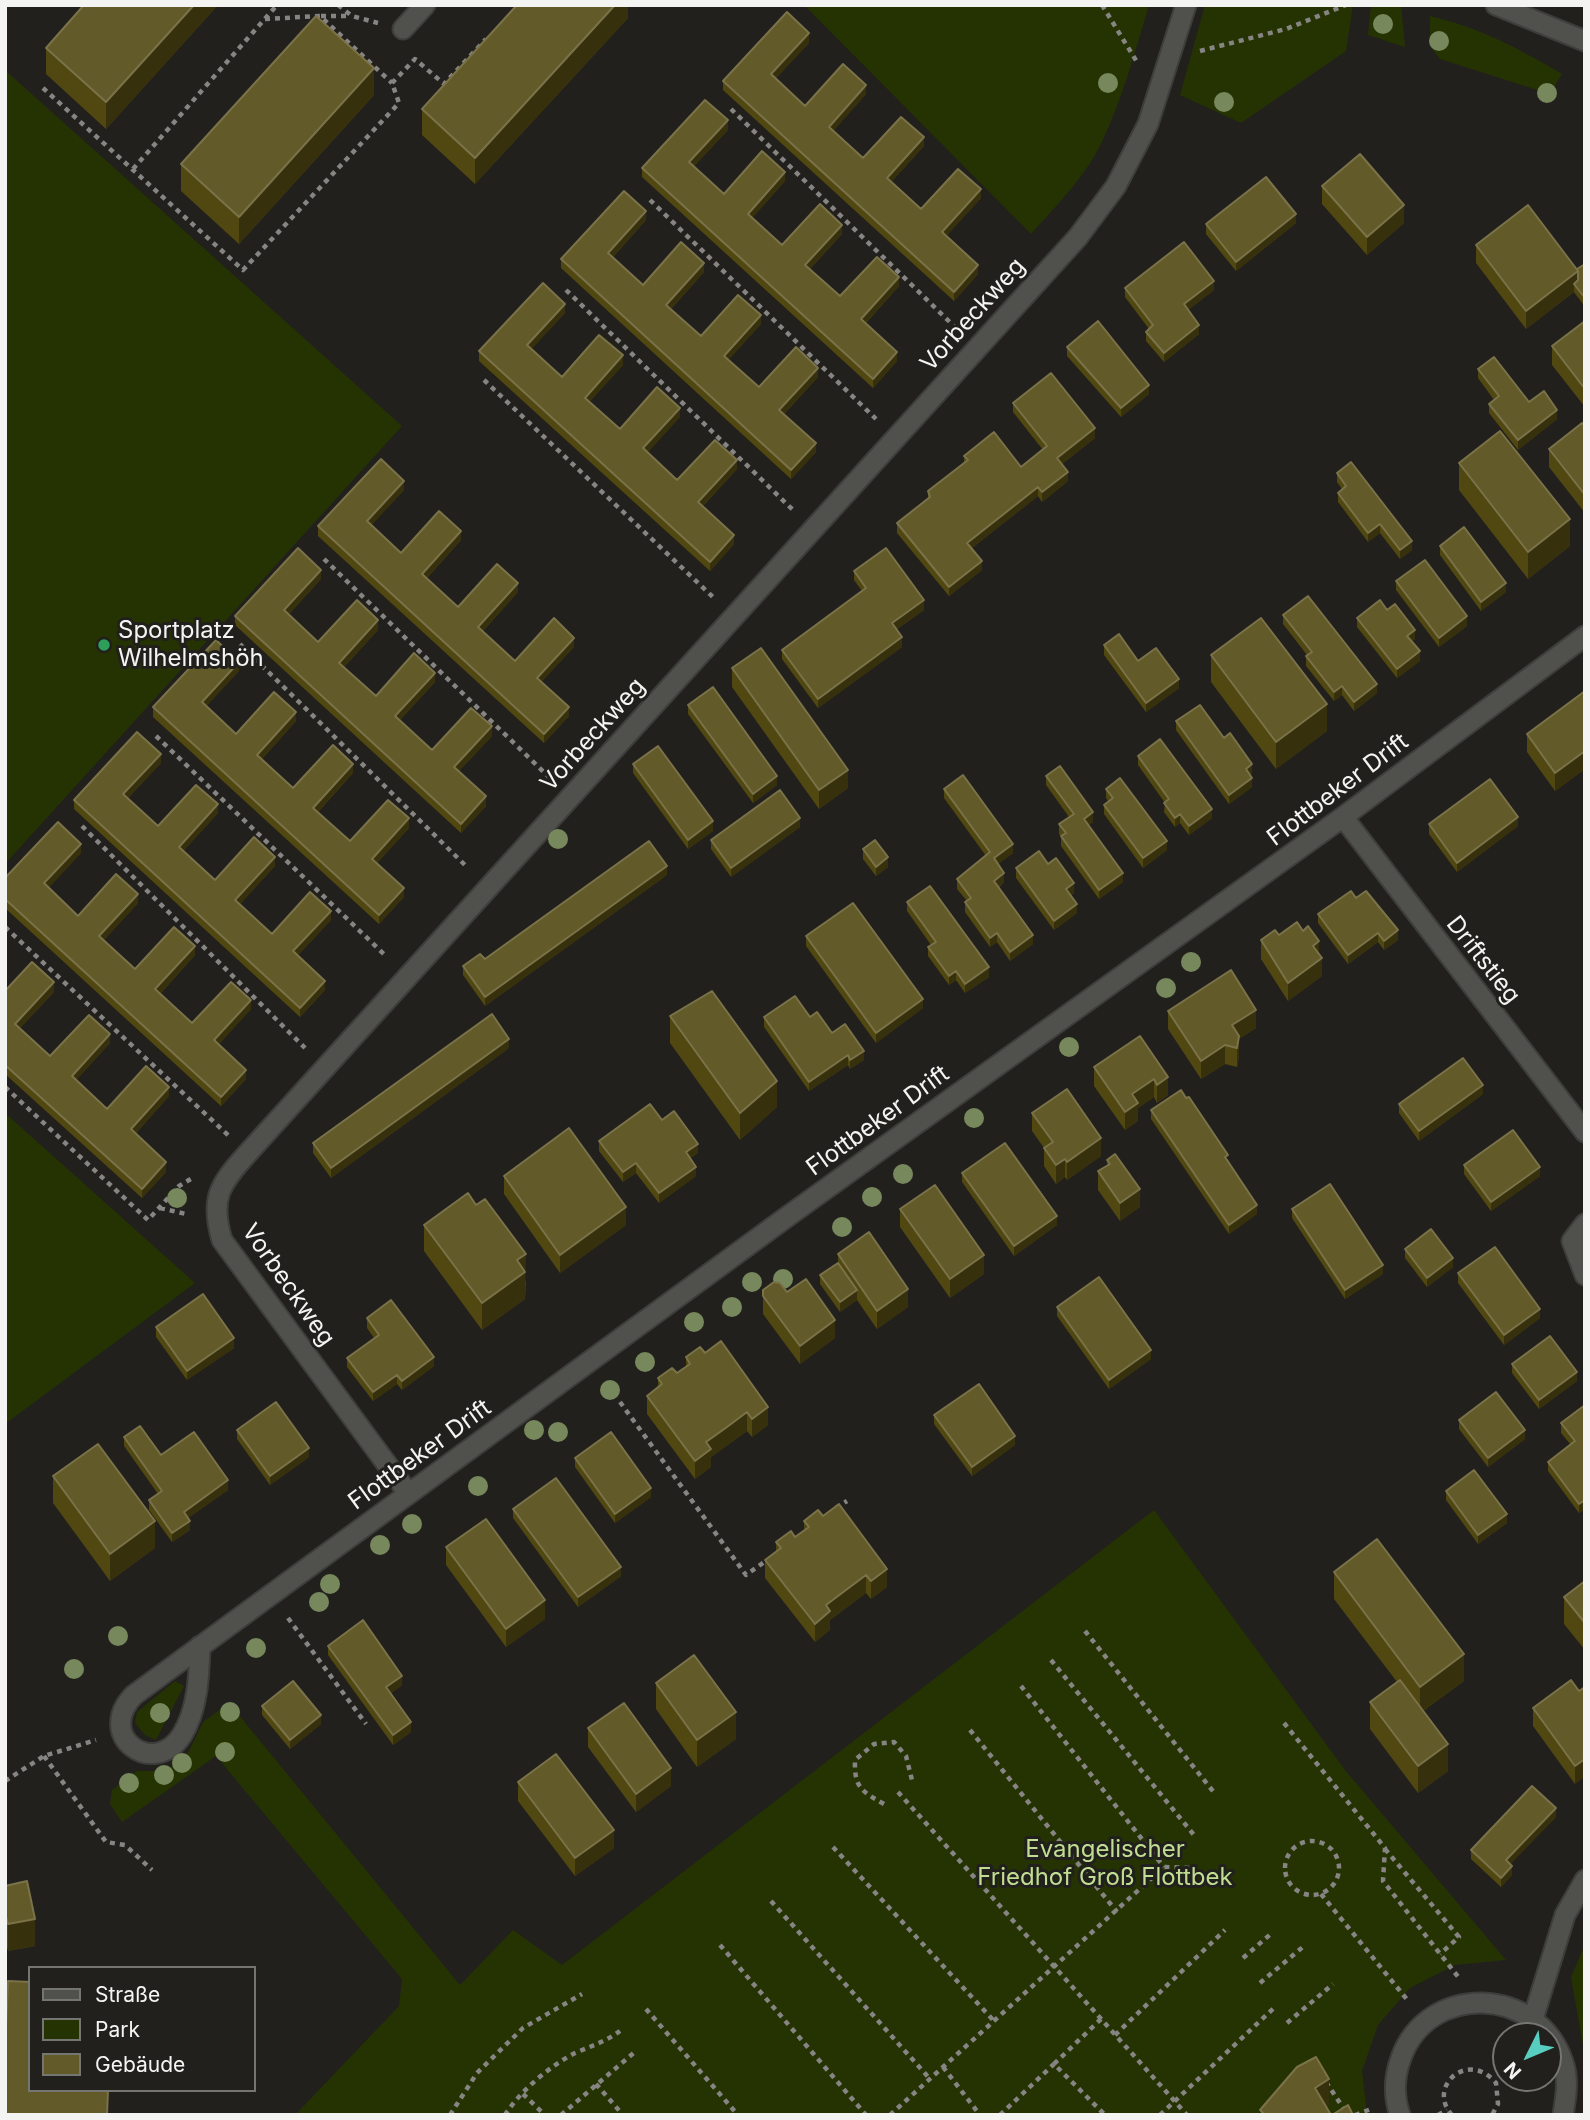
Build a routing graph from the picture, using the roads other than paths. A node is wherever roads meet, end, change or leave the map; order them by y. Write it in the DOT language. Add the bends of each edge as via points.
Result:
graph roads {
  1 [pos="425,5"];
  2 [pos="1186,5"];
  3 [pos="1506,7"];
  4 [pos="403,29"];
  5 [pos="1585,41"];
  6 [pos="1585,636"];
  7 [pos="1343,817"];
  8 [pos="1585,1132"];
  9 [pos="1585,1224"];
  10 [pos="1585,1275"];
  11 [pos="408,1493"];
  12 [pos="200,1646"];
  13 [pos="1585,1880"];
  14 [pos="1533,2019"];
  15 [pos="1400,2115"];
  16 [pos="1563,2115"];
  1 -- 4 [label="street"];
  2 -- 11 [label="street, Vorbeckweg" via="1148,124 1116,186 1078,237 229,1173 218,1193 215,1215 222,1240"];
  3 -- 5 [label="street"];
  6 -- 7 [label="street, Flottbeker Drift"];
  7 -- 8 [label="street, Driftstieg"];
  7 -- 11 [label="street, Flottbeker Drift"];
  9 -- 10 [label="street" via="1572,1241"];
  11 -- 12 [label="street, Flottbeker Drift"];
  12 -- 12 [label="street, Flottbeker Drift" via="124,1705 120,1730 138,1751 164,1752 183,1733 198,1686"];
  13 -- 14 [label="street" via="1565,1915"];
  14 -- 15 [label="street" via="1507,2005 1478,2001 1450,2006 1424,2021 1406,2043 1396,2071 1395,2100"];
  14 -- 16 [label="street" via="1552,2038 1564,2063 1567,2090"];
}
